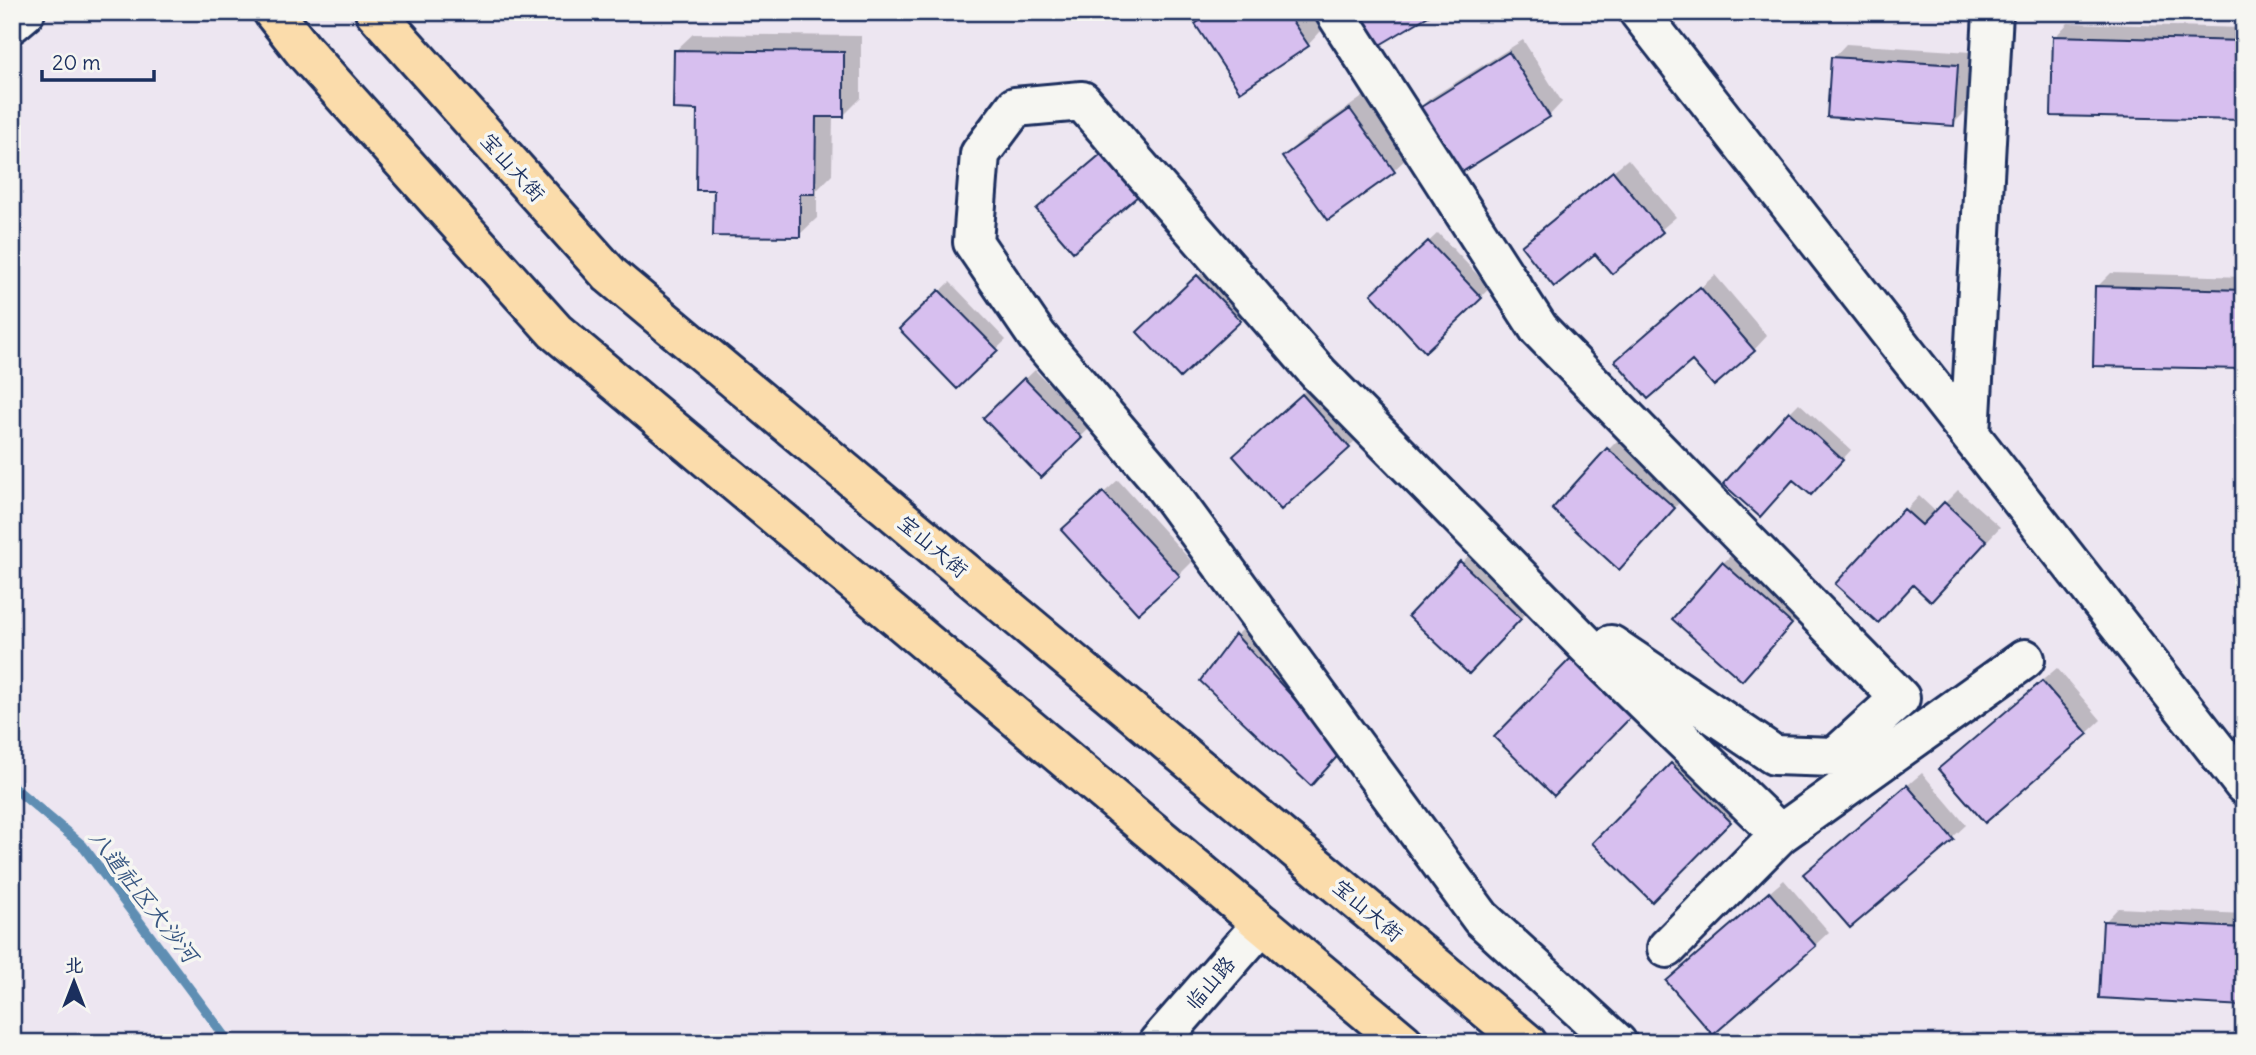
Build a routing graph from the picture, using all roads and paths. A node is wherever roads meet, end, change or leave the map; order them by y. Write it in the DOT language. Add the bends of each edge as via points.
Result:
graph roads {
  1 [pos="25,12"];
  2 [pos="273,12"];
  3 [pos="375,12"];
  4 [pos="1335,12"];
  5 [pos="1639,12"];
  6 [pos="1993,12"];
  7 [pos="12,23"];
  8 [pos="1970,435"];
  9 [pos="1537,595"];
  10 [pos="2025,659"];
  11 [pos="2244,785"];
  12 [pos="1780,834"];
  13 [pos="1262,924"];
  14 [pos="1667,948"];
  15 [pos="1158,1043"];
  16 [pos="1404,1043"];
  17 [pos="1527,1043"];
  18 [pos="1617,1043"];
  1 -- 7 [label="street"];
  2 -- 13 [label="main road" via="555,331"];
  3 -- 17 [label="main road, 宝山大街" via="610,275"];
  4 -- 9 [label="street" via="1539,329 1900,698 1835,757 1774,754"];
  5 -- 8 [label="street"];
  6 -- 8 [label="street"];
  8 -- 11 [label="street"];
  9 -- 12 [label="street"];
  9 -- 18 [label="street" via="1319,374 1082,101 1015,107 980,154 973,242 1037,336 1159,479 1481,918"];
  10 -- 12 [label="street"];
  12 -- 14 [label="street"];
  13 -- 15 [label="street, 临山路"];
  13 -- 16 [label="main road"];
}
